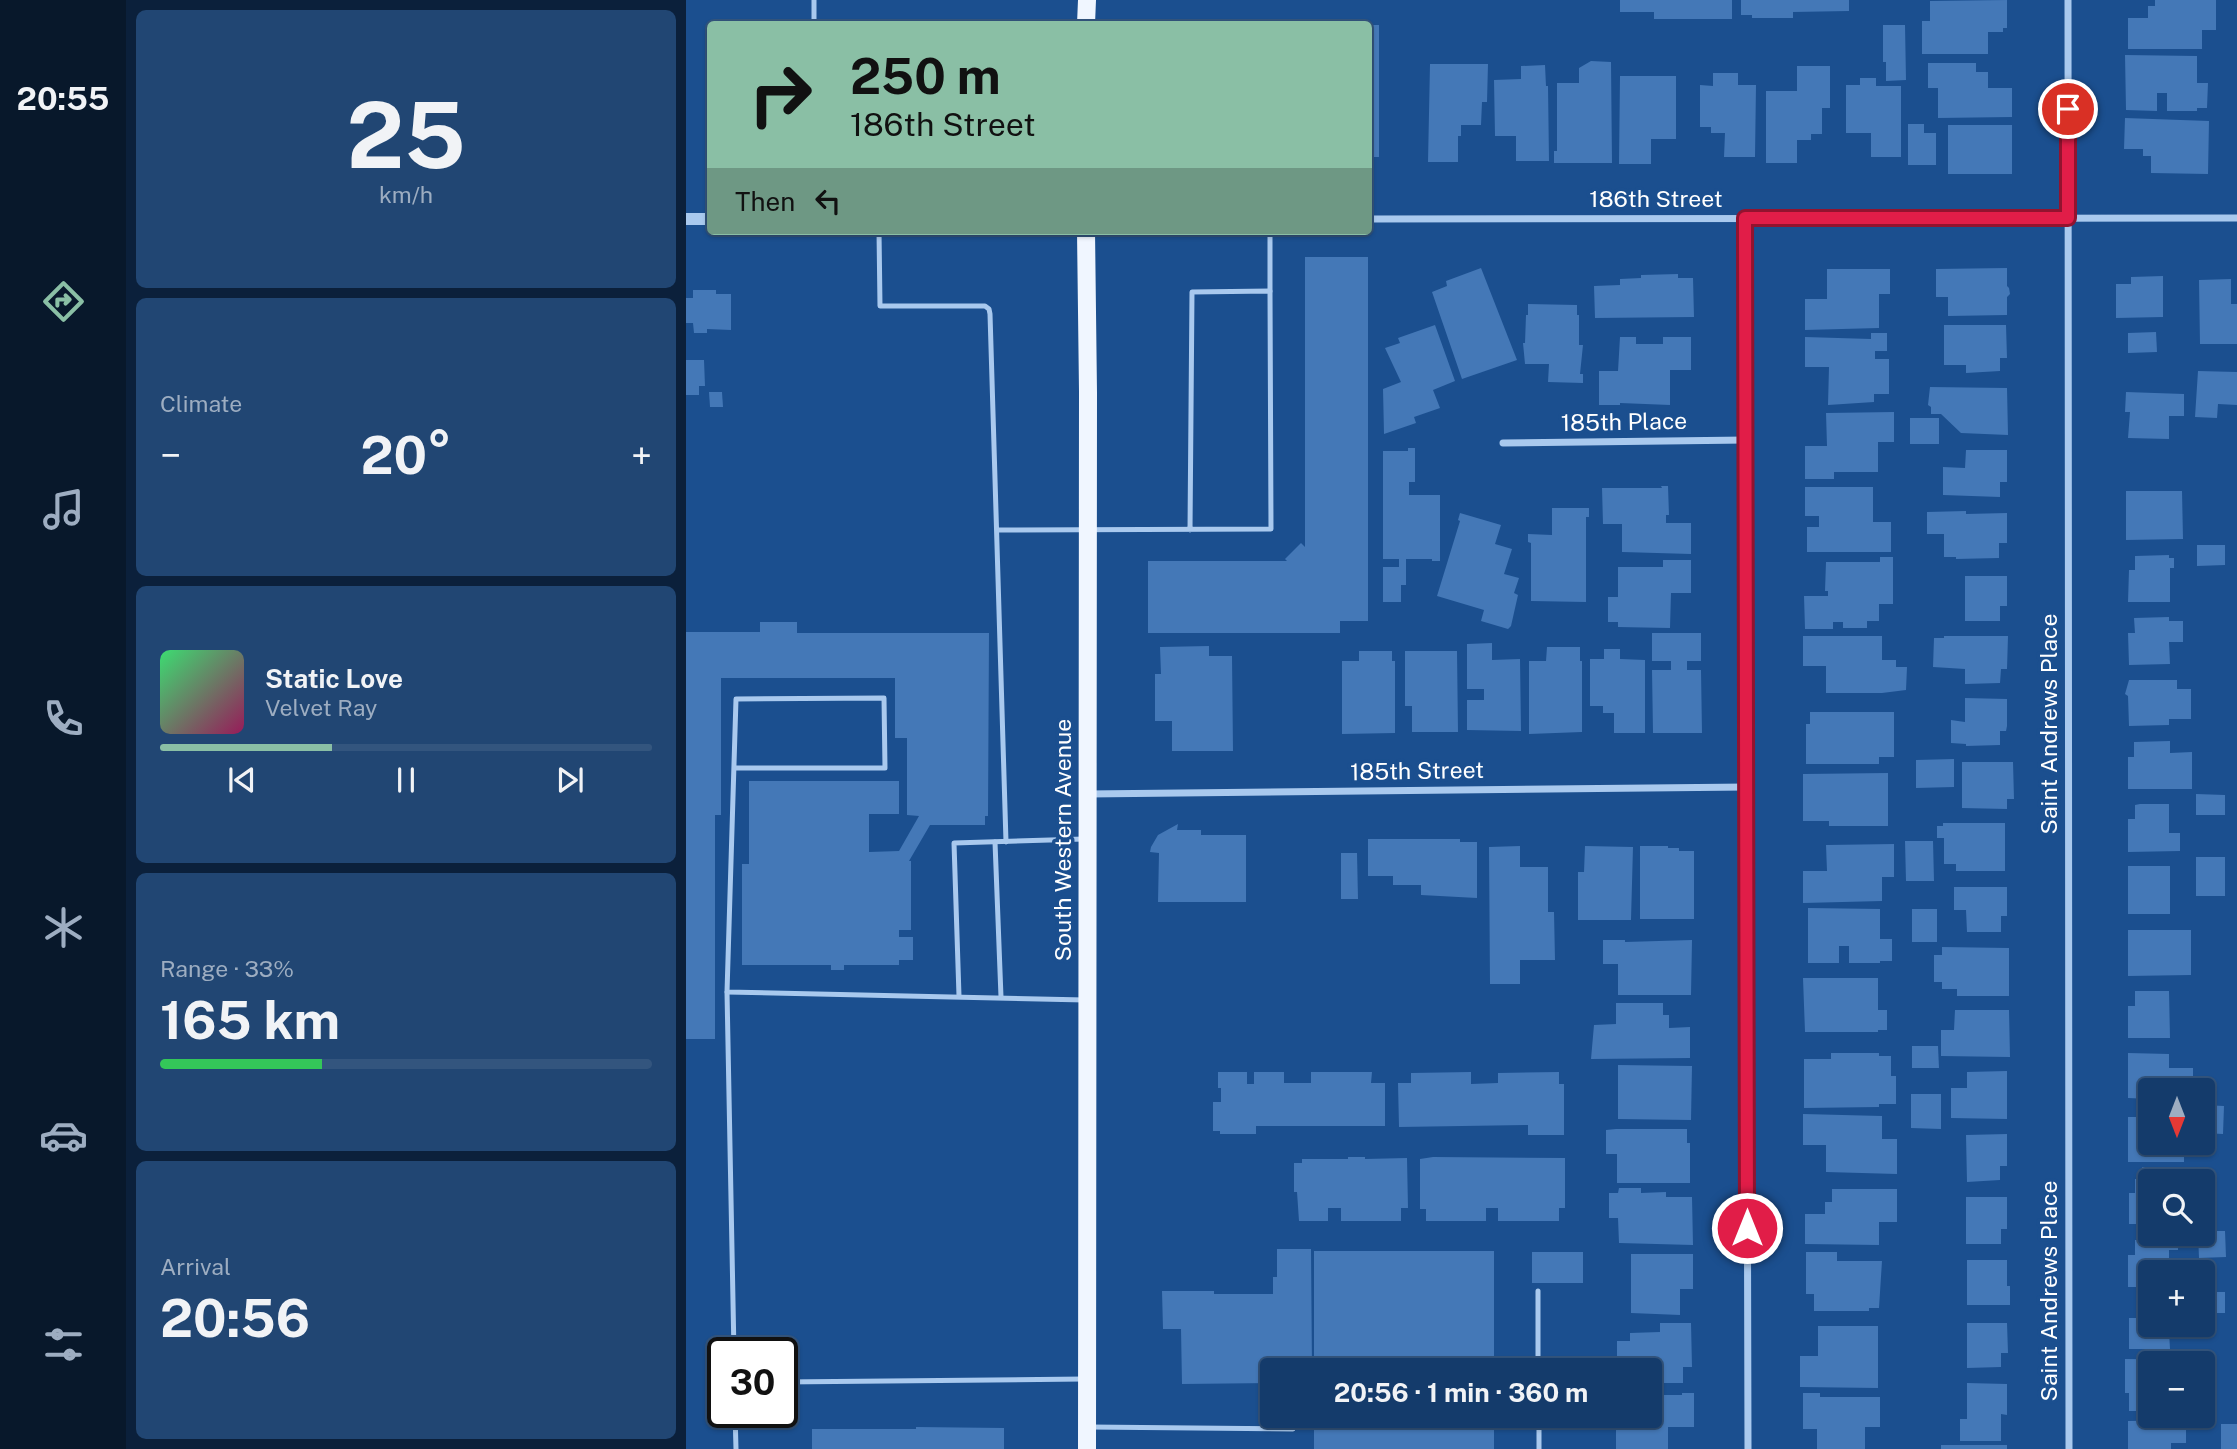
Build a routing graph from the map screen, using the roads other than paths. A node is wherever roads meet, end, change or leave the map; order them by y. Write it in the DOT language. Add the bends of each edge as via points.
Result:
graph roads {
  1 [pos="814,0"];
  2 [pos="1087,0"];
  3 [pos="2068,0"];
  4 [pos="814,21"];
  5 [pos="1086,21"];
  6 [pos="1745,218"];
  7 [pos="2068,218"];
  8 [pos="2237,218"];
  9 [pos="686,219"];
  10 [pos="707,219"];
  11 [pos="1372,219"];
  12 [pos="879,235"];
  13 [pos="1086,235"];
  14 [pos="1270,235"];
  15 [pos="1270,291"];
  16 [pos="1746,440"];
  17 [pos="1503,443"];
  18 [pos="998,530"];
  19 [pos="1087,530"];
  20 [pos="1190,530"];
  21 [pos="734,768"];
  22 [pos="1747,787"];
  23 [pos="1087,794"];
  24 [pos="1087,839"];
  25 [pos="995,842"];
  26 [pos="1006,842"];
  27 [pos="727,992"];
  28 [pos="959,996"];
  29 [pos="1001,997"];
  30 [pos="1088,1000"];
  31 [pos="1538,1291"];
  32 [pos="734,1337"];
  33 [pos="1538,1358"];
  34 [pos="1087,1379"];
  35 [pos="798,1382"];
  36 [pos="1087,1427"];
  37 [pos="735,1428"];
  38 [pos="1539,1428"];
  39 [pos="1293,1429"];
  40 [pos="736,1449"];
  41 [pos="1087,1449"];
  42 [pos="1539,1449"];
  43 [pos="1748,1449"];
  44 [pos="2068,1449"];
  1 -- 4 [label="lane"];
  2 -- 5 [label="main road"];
  3 -- 7 [label="street, Saint Andrews Place"];
  6 -- 7 [label="street, 186th Street"];
  6 -- 11 [label="street, 186th Street"];
  6 -- 16 [label="street"];
  7 -- 8 [label="street, 186th Street"];
  7 -- 44 [label="street, Saint Andrews Place"];
  9 -- 10 [label="street"];
  12 -- 18 [label="lane" via="880,306 989,309"];
  13 -- 19 [label="main road, South Western Avenue"];
  14 -- 15 [label="lane"];
  15 -- 20 [label="lane" via="1192,292"];
  15 -- 20 [label="lane" via="1271,529"];
  16 -- 17 [label="street, 185th Place"];
  16 -- 22 [label="street"];
  18 -- 19 [label="lane"];
  18 -- 26 [label="lane"];
  19 -- 20 [label="lane"];
  19 -- 23 [label="main road, South Western Avenue"];
  21 -- 21 [label="lane" via="736,699 884,698 885,768"];
  21 -- 27 [label="lane"];
  22 -- 23 [label="street, 185th Street"];
  22 -- 43 [label="street"];
  23 -- 24 [label="main road, South Western Avenue"];
  24 -- 26 [label="lane"];
  24 -- 30 [label="main road, South Western Avenue"];
  25 -- 26 [label="lane"];
  25 -- 28 [label="lane" via="954,843"];
  25 -- 29 [label="lane"];
  27 -- 28 [label="lane"];
  27 -- 32 [label="lane"];
  28 -- 29 [label="lane"];
  29 -- 30 [label="lane"];
  30 -- 34 [label="main road, South Western Avenue"];
  31 -- 33 [label="lane"];
  34 -- 35 [label="lane"];
  34 -- 36 [label="main road, South Western Avenue"];
  36 -- 39 [label="lane"];
  36 -- 41 [label="main road, South Western Avenue"];
  37 -- 40 [label="lane"];
  38 -- 42 [label="lane"];
}
